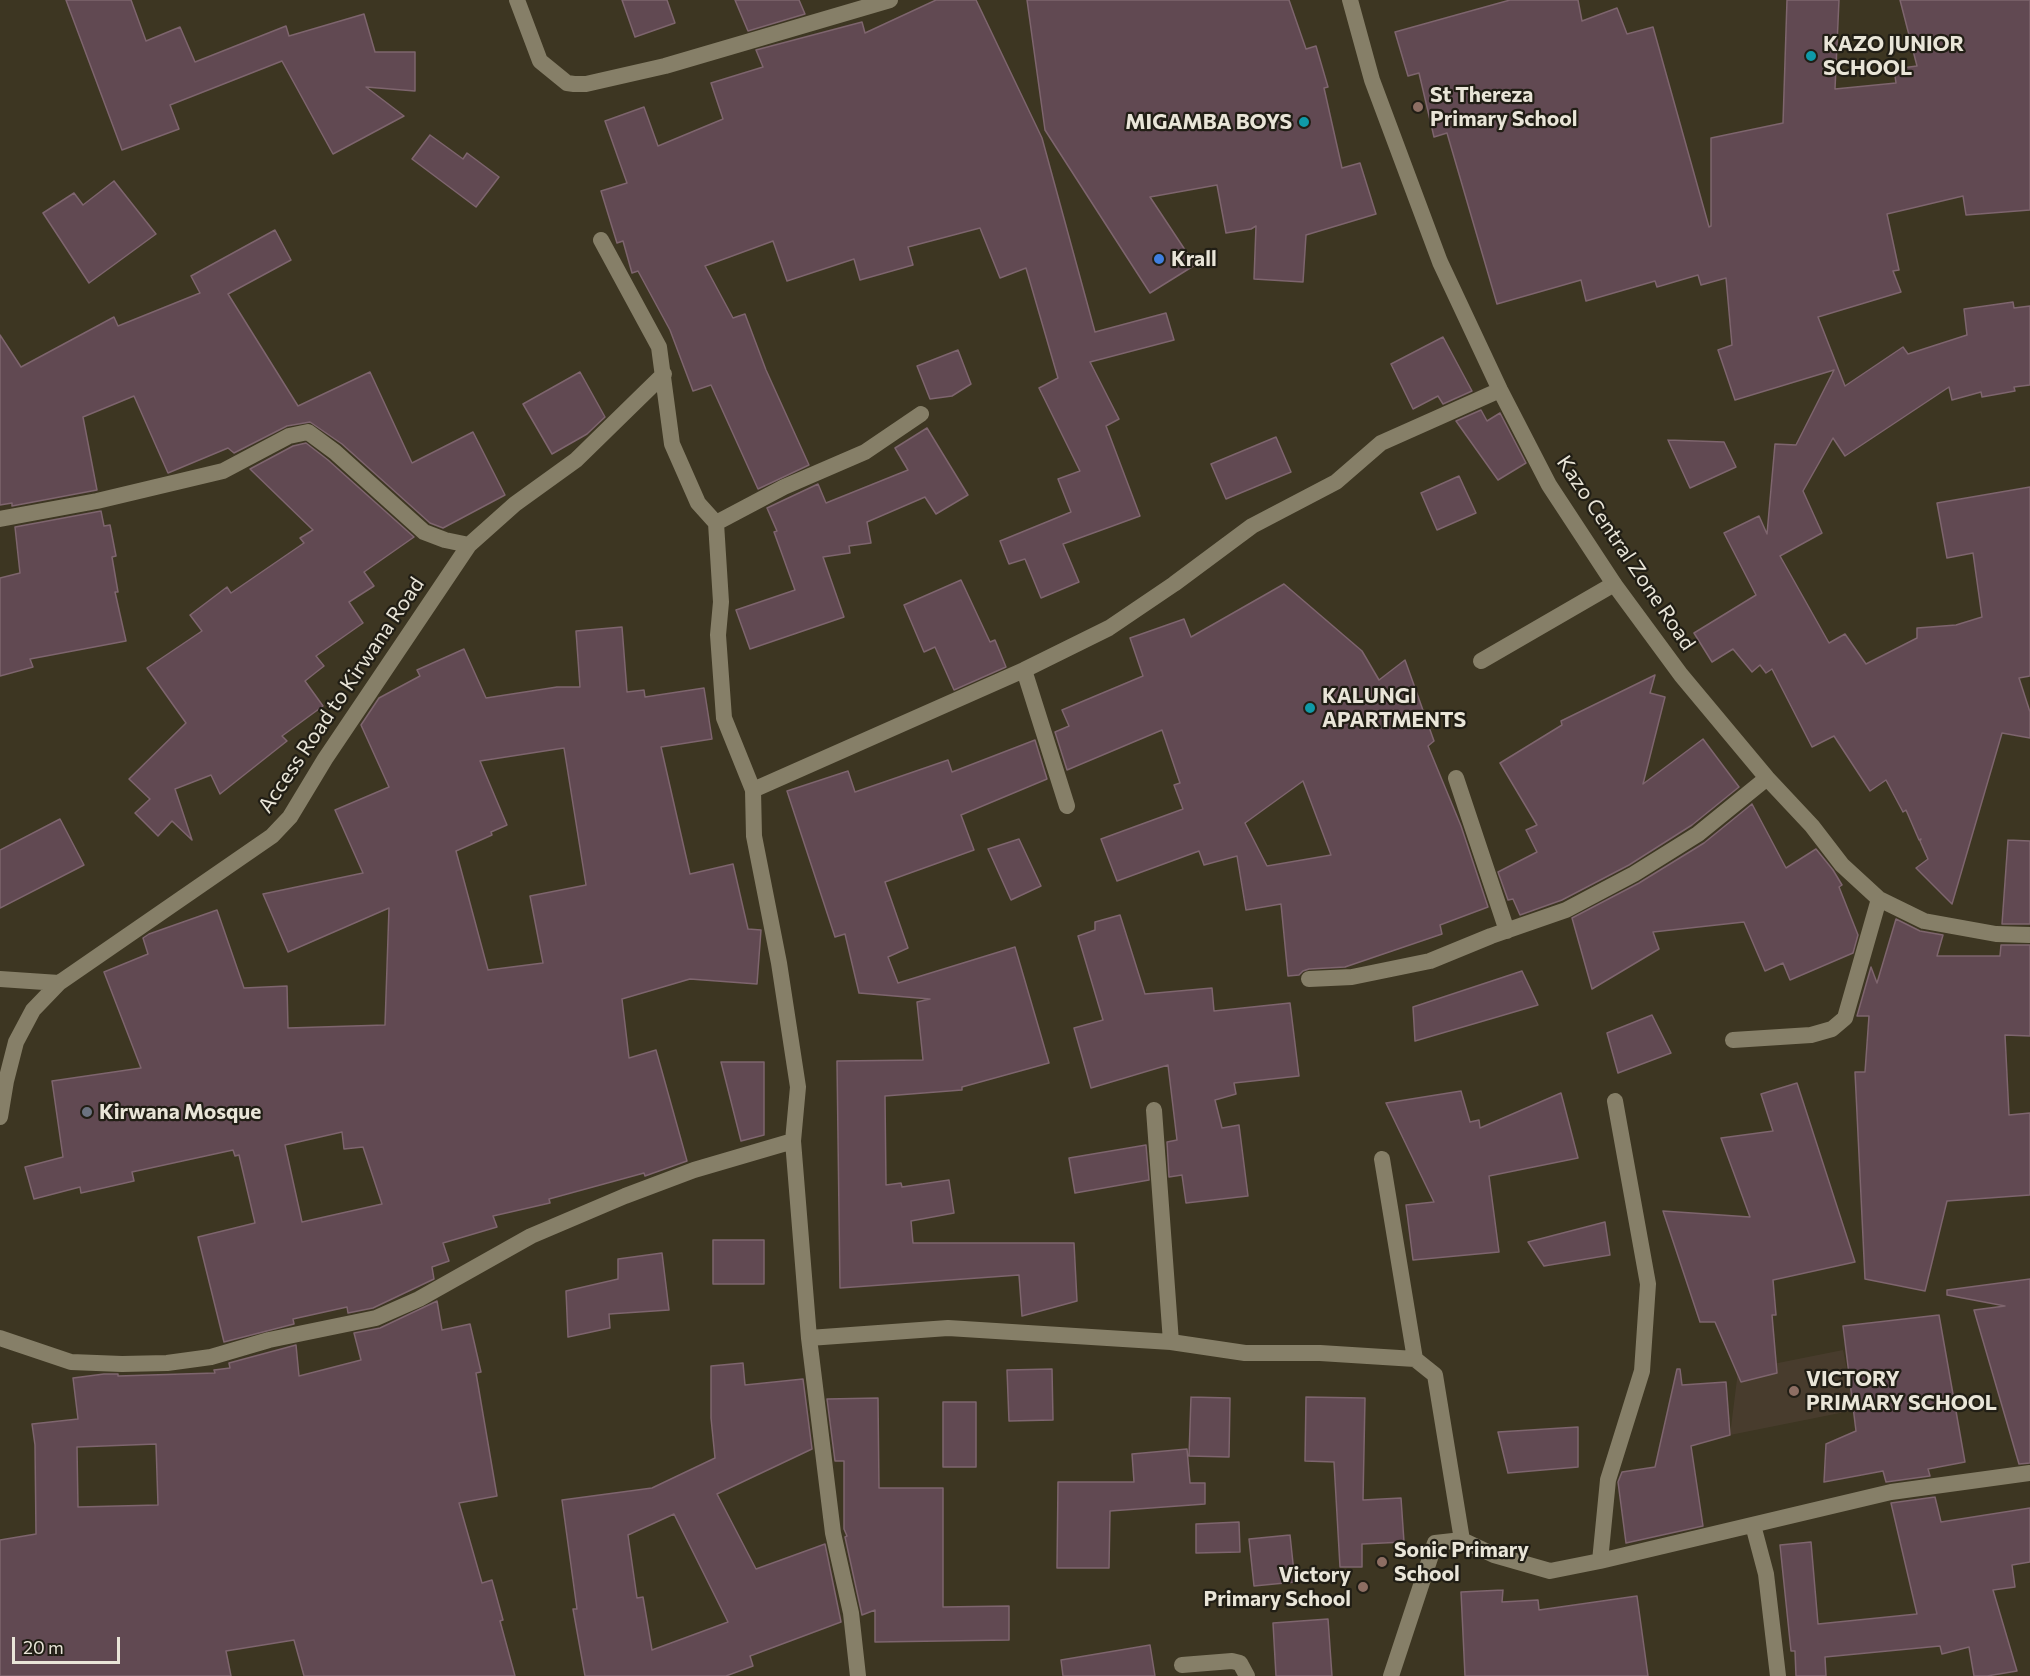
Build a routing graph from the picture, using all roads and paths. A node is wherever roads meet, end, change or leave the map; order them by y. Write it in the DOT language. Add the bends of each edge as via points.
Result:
graph roads {
  1 [pos="517,0"];
  2 [pos="890,0"];
  3 [pos="1350,0"];
  4 [pos="601,240"];
  5 [pos="664,374"];
  6 [pos="1500,390"];
  7 [pos="921,414"];
  8 [pos="0,519"];
  9 [pos="716,523"];
  10 [pos="468,545"];
  11 [pos="1614,585"];
  12 [pos="1481,661"];
  13 [pos="1024,670"];
  14 [pos="1456,778"];
  15 [pos="1767,778"];
  16 [pos="753,790"];
  17 [pos="1066,806"];
  18 [pos="1879,899"];
  19 [pos="1507,931"];
  20 [pos="2030,936"];
  21 [pos="0,979"];
  22 [pos="1309,979"];
  23 [pos="59,983"];
  24 [pos="1733,1040"];
  25 [pos="1615,1101"];
  26 [pos="1154,1110"];
  27 [pos="0,1117"];
  28 [pos="793,1140"];
  29 [pos="1382,1159"];
  30 [pos="0,1338"];
  31 [pos="809,1338"];
  32 [pos="1171,1342"];
  33 [pos="1415,1359"];
  34 [pos="2030,1473"];
  35 [pos="1753,1525"];
  36 [pos="1462,1540"];
  37 [pos="1600,1561"];
  38 [pos="1182,1665"];
  39 [pos="858,1676"];
  40 [pos="1247,1676"];
  41 [pos="1390,1676"];
  42 [pos="1778,1676"];
  1 -- 2 [label="street" via="540,61 567,82 586,84 665,66"];
  3 -- 6 [label="street, Kazo Central Zone Road" via="1372,80 1440,262"];
  4 -- 5 [label="street" via="659,347"];
  5 -- 9 [label="street" via="672,444 698,503"];
  5 -- 10 [label="street, Access Road to Kirwana Road" via="576,460 514,504"];
  6 -- 11 [label="street, Kazo Central Zone Road" via="1549,485"];
  6 -- 13 [label="street" via="1380,442 1336,482 1252,526 1109,628"];
  7 -- 9 [label="street" via="865,452 784,487"];
  8 -- 10 [label="street" via="223,471 289,436 308,432 424,532"];
  9 -- 16 [label="street" via="724,718"];
  10 -- 23 [label="street, Access Road to Kirwana Road" via="290,817 272,836"];
  11 -- 12 [label="street"];
  11 -- 15 [label="street, Kazo Central Zone Road" via="1681,675"];
  13 -- 16 [label="street"];
  13 -- 17 [label="street"];
  14 -- 19 [label="street"];
  15 -- 18 [label="street, Kazo Central Zone Road" via="1842,865"];
  15 -- 19 [label="street" via="1698,834 1634,874 1566,910"];
  16 -- 28 [label="street" via="754,836 780,963 798,1087"];
  18 -- 20 [label="street, Kazo Central Zone Road" via="1924,921"];
  18 -- 24 [label="street" via="1845,1018 1832,1029 1810,1035"];
  19 -- 22 [label="street" via="1392,970"];
  21 -- 23 [label="street"];
  23 -- 27 [label="street, Access Road to Kirwana Road" via="33,1010 16,1042"];
  25 -- 37 [label="street" via="1648,1284 1642,1371 1608,1480"];
  26 -- 32 [label="street"];
  28 -- 30 [label="street" via="694,1170 531,1236 419,1299 376,1318 269,1340 211,1357 167,1363 71,1362"];
  28 -- 31 [label="street"];
  29 -- 33 [label="street"];
  31 -- 32 [label="street" via="948,1328"];
  31 -- 39 [label="street" via="833,1533 851,1613"];
  32 -- 33 [label="street" via="1245,1353"];
  33 -- 36 [label="street" via="1435,1375"];
  34 -- 35 [label="street" via="1891,1492"];
  35 -- 37 [label="street"];
  35 -- 42 [label="street" via="1766,1574"];
  36 -- 37 [label="street" via="1494,1555 1550,1571"];
  36 -- 41 [label="street" via="1435,1543"];
  38 -- 40 [label="street" via="1232,1661 1240,1663"];
}
